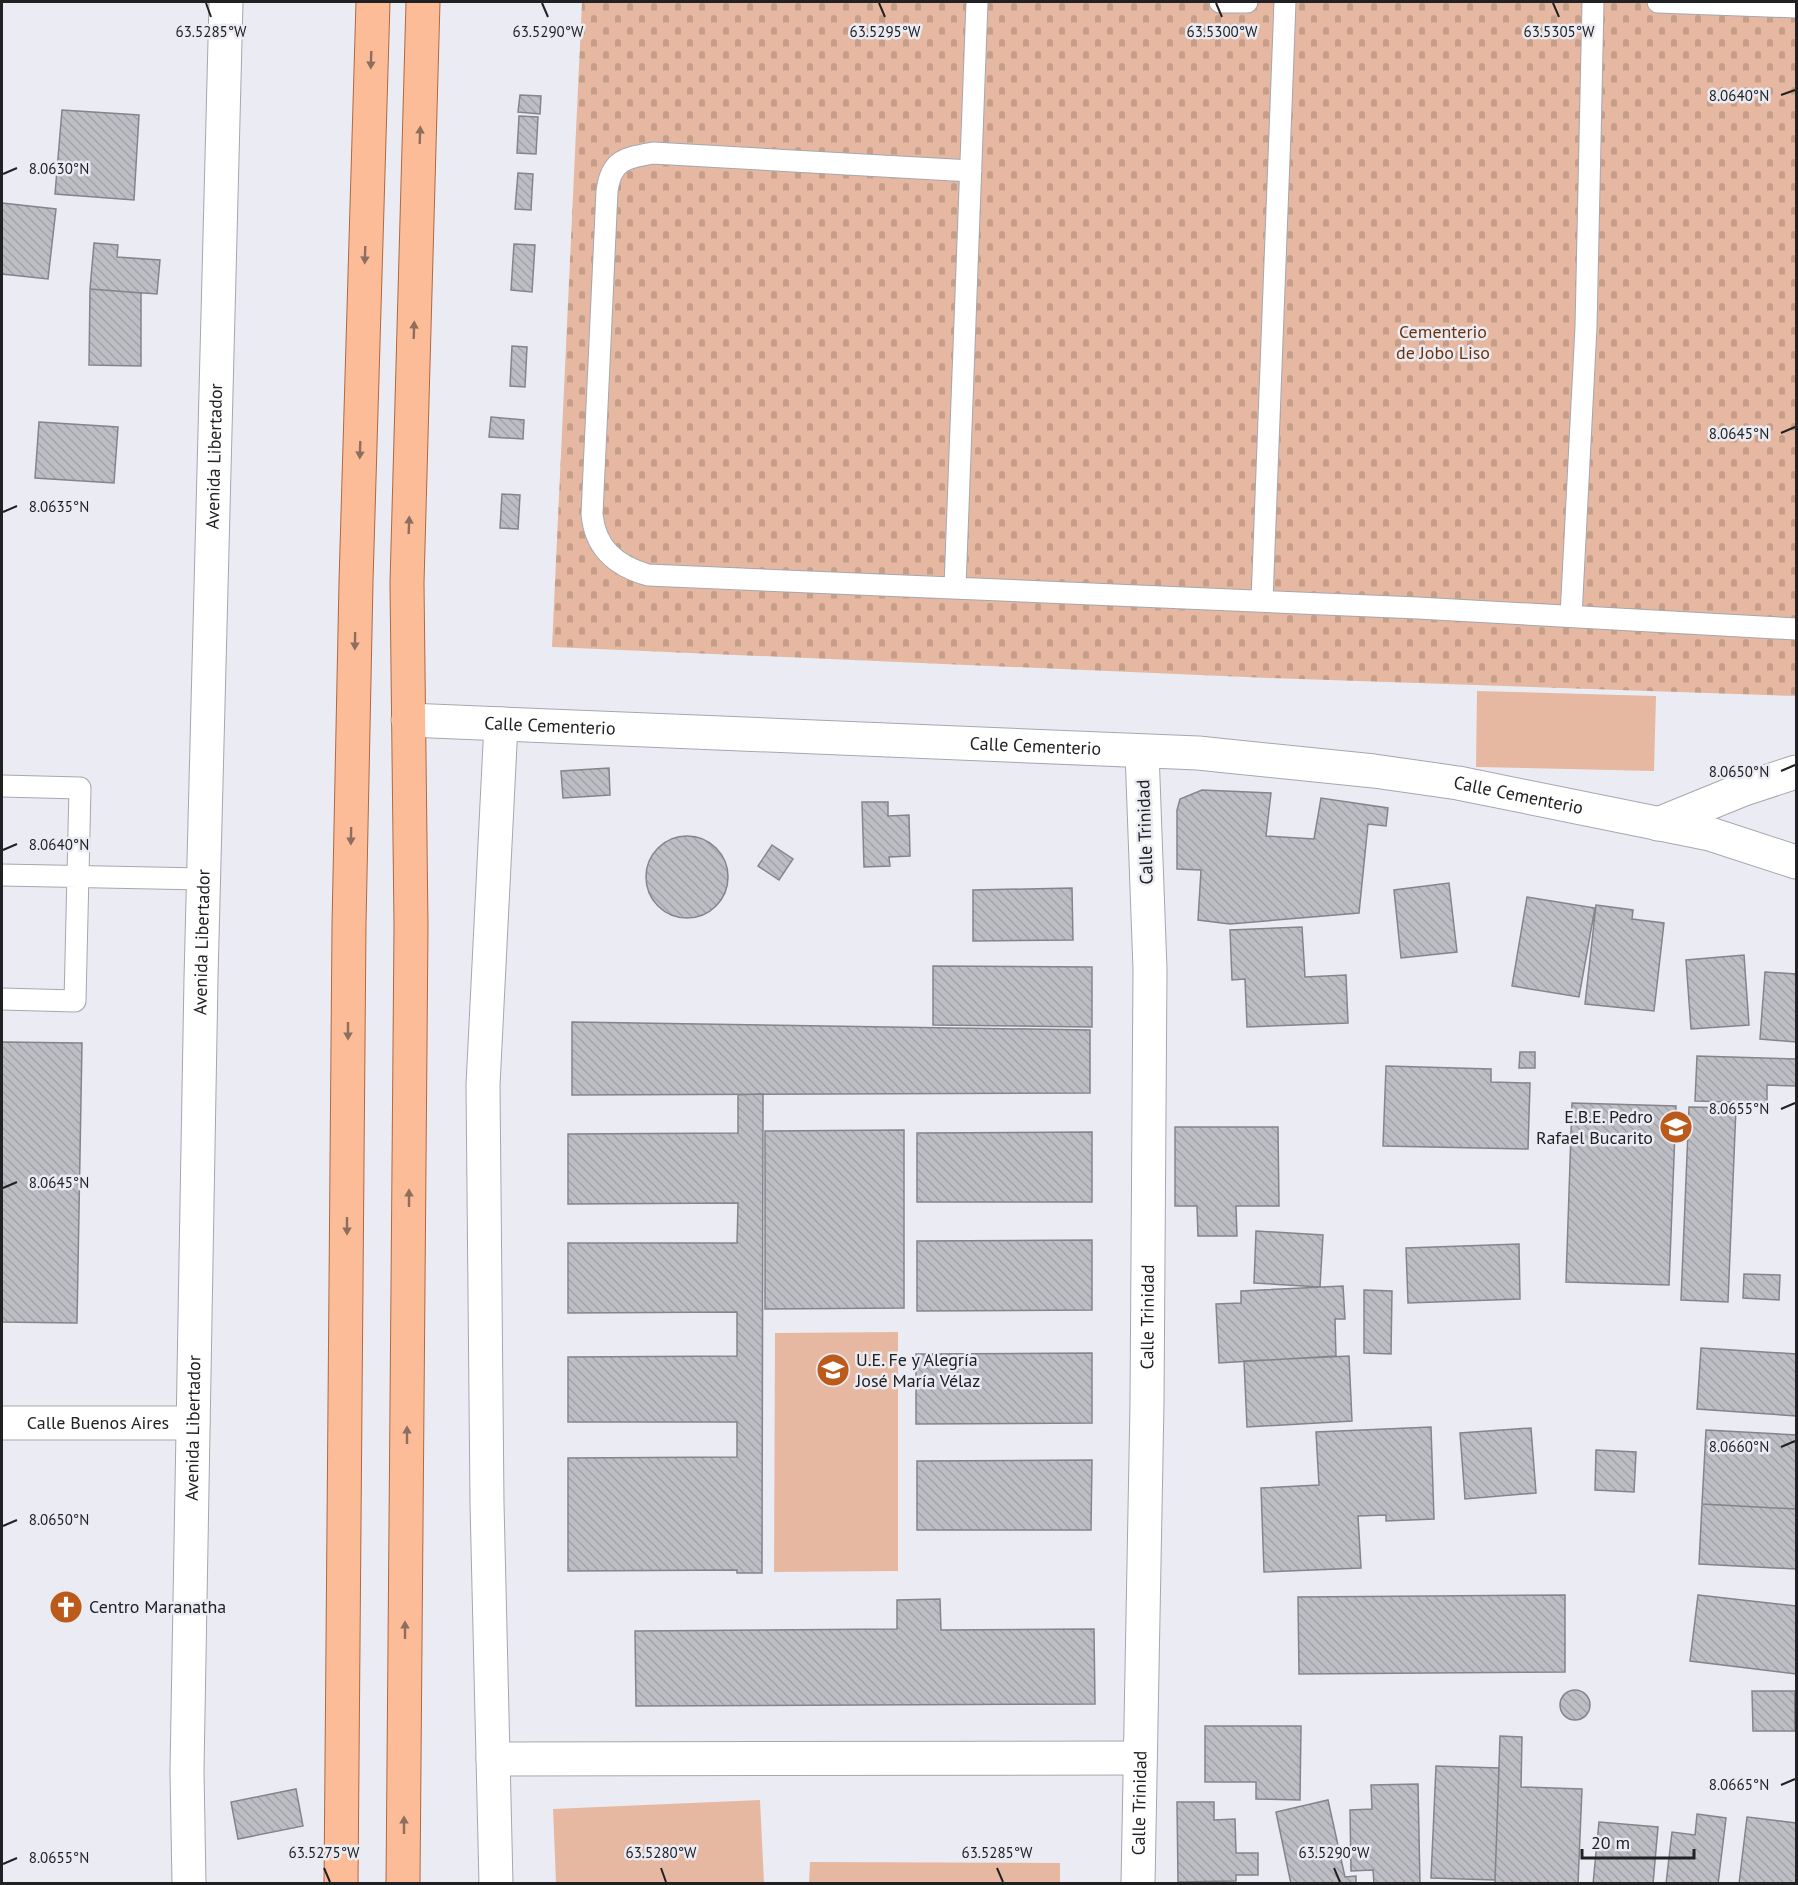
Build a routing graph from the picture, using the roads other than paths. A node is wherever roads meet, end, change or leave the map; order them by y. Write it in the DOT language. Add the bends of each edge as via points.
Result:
graph roads {
  1 [pos="226,2"];
  2 [pos="373,2"];
  3 [pos="423,2"];
  4 [pos="977,2"];
  5 [pos="1220,2"];
  6 [pos="1246,2"];
  7 [pos="1285,2"];
  8 [pos="1593,2"];
  9 [pos="1658,2"];
  10 [pos="1797,8"];
  11 [pos="970,171"];
  12 [pos="955,587"];
  13 [pos="1262,601"];
  14 [pos="1571,616"];
  15 [pos="1797,629"];
  16 [pos="408,720"];
  17 [pos="501,724"];
  18 [pos="1142,752"];
  19 [pos="1797,772"];
  20 [pos="2,786"];
  21 [pos="1658,824"];
  22 [pos="1797,862"];
  23 [pos="2,875"];
  24 [pos="78,877"];
  25 [pos="203,879"];
  26 [pos="2,999"];
  27 [pos="2,1423"];
  28 [pos="193,1423"];
  29 [pos="1140,1758"];
  30 [pos="493,1759"];
  31 [pos="189,1884"];
  32 [pos="341,1884"];
  33 [pos="403,1884"];
  34 [pos="496,1884"];
  35 [pos="1137,1884"];
  1 -- 25 [label="street, Avenida Libertador"];
  2 -- 32 [label="main road, one-way" via="349,925"];
  16 -- 3 [label="main road, one-way" via="407,584"];
  4 -- 11 [label="lane"];
  5 -- 6 [label="lane"];
  7 -- 13 [label="lane"];
  8 -- 14 [label="lane" via="1586,327"];
  9 -- 10 [label="lane"];
  11 -- 12 [label="lane"];
  11 -- 12 [label="lane" via="653,153 621,162 609,177 607,191 592,514 593,529 607,553 632,570 648,575"];
  12 -- 13 [label="lane"];
  13 -- 14 [label="lane"];
  14 -- 15 [label="lane"];
  16 -- 17 [label="street, Calle Cementerio"];
  33 -- 16 [label="main road, one-way" via="411,926"];
  17 -- 18 [label="street, Calle Cementerio"];
  17 -- 30 [label="street" via="483,1085"];
  18 -- 21 [label="street, Calle Cementerio" via="1198,753 1383,772 1458,783"];
  18 -- 29 [label="street, Calle Trinidad" via="1150,969"];
  19 -- 21 [label="street"];
  20 -- 24 [label="lane" via="80,788"];
  21 -- 22 [label="street, Calle Cementerio" via="1710,834"];
  23 -- 24 [label="lane"];
  24 -- 25 [label="lane"];
  24 -- 26 [label="lane" via="75,1001"];
  25 -- 28 [label="street, Avenida Libertador"];
  27 -- 28 [label="street, Calle Buenos Aires"];
  28 -- 31 [label="street, Avenida Libertador"];
  29 -- 30 [label="street"];
  29 -- 35 [label="street, Calle Trinidad"];
  30 -- 34 [label="street"];
}
